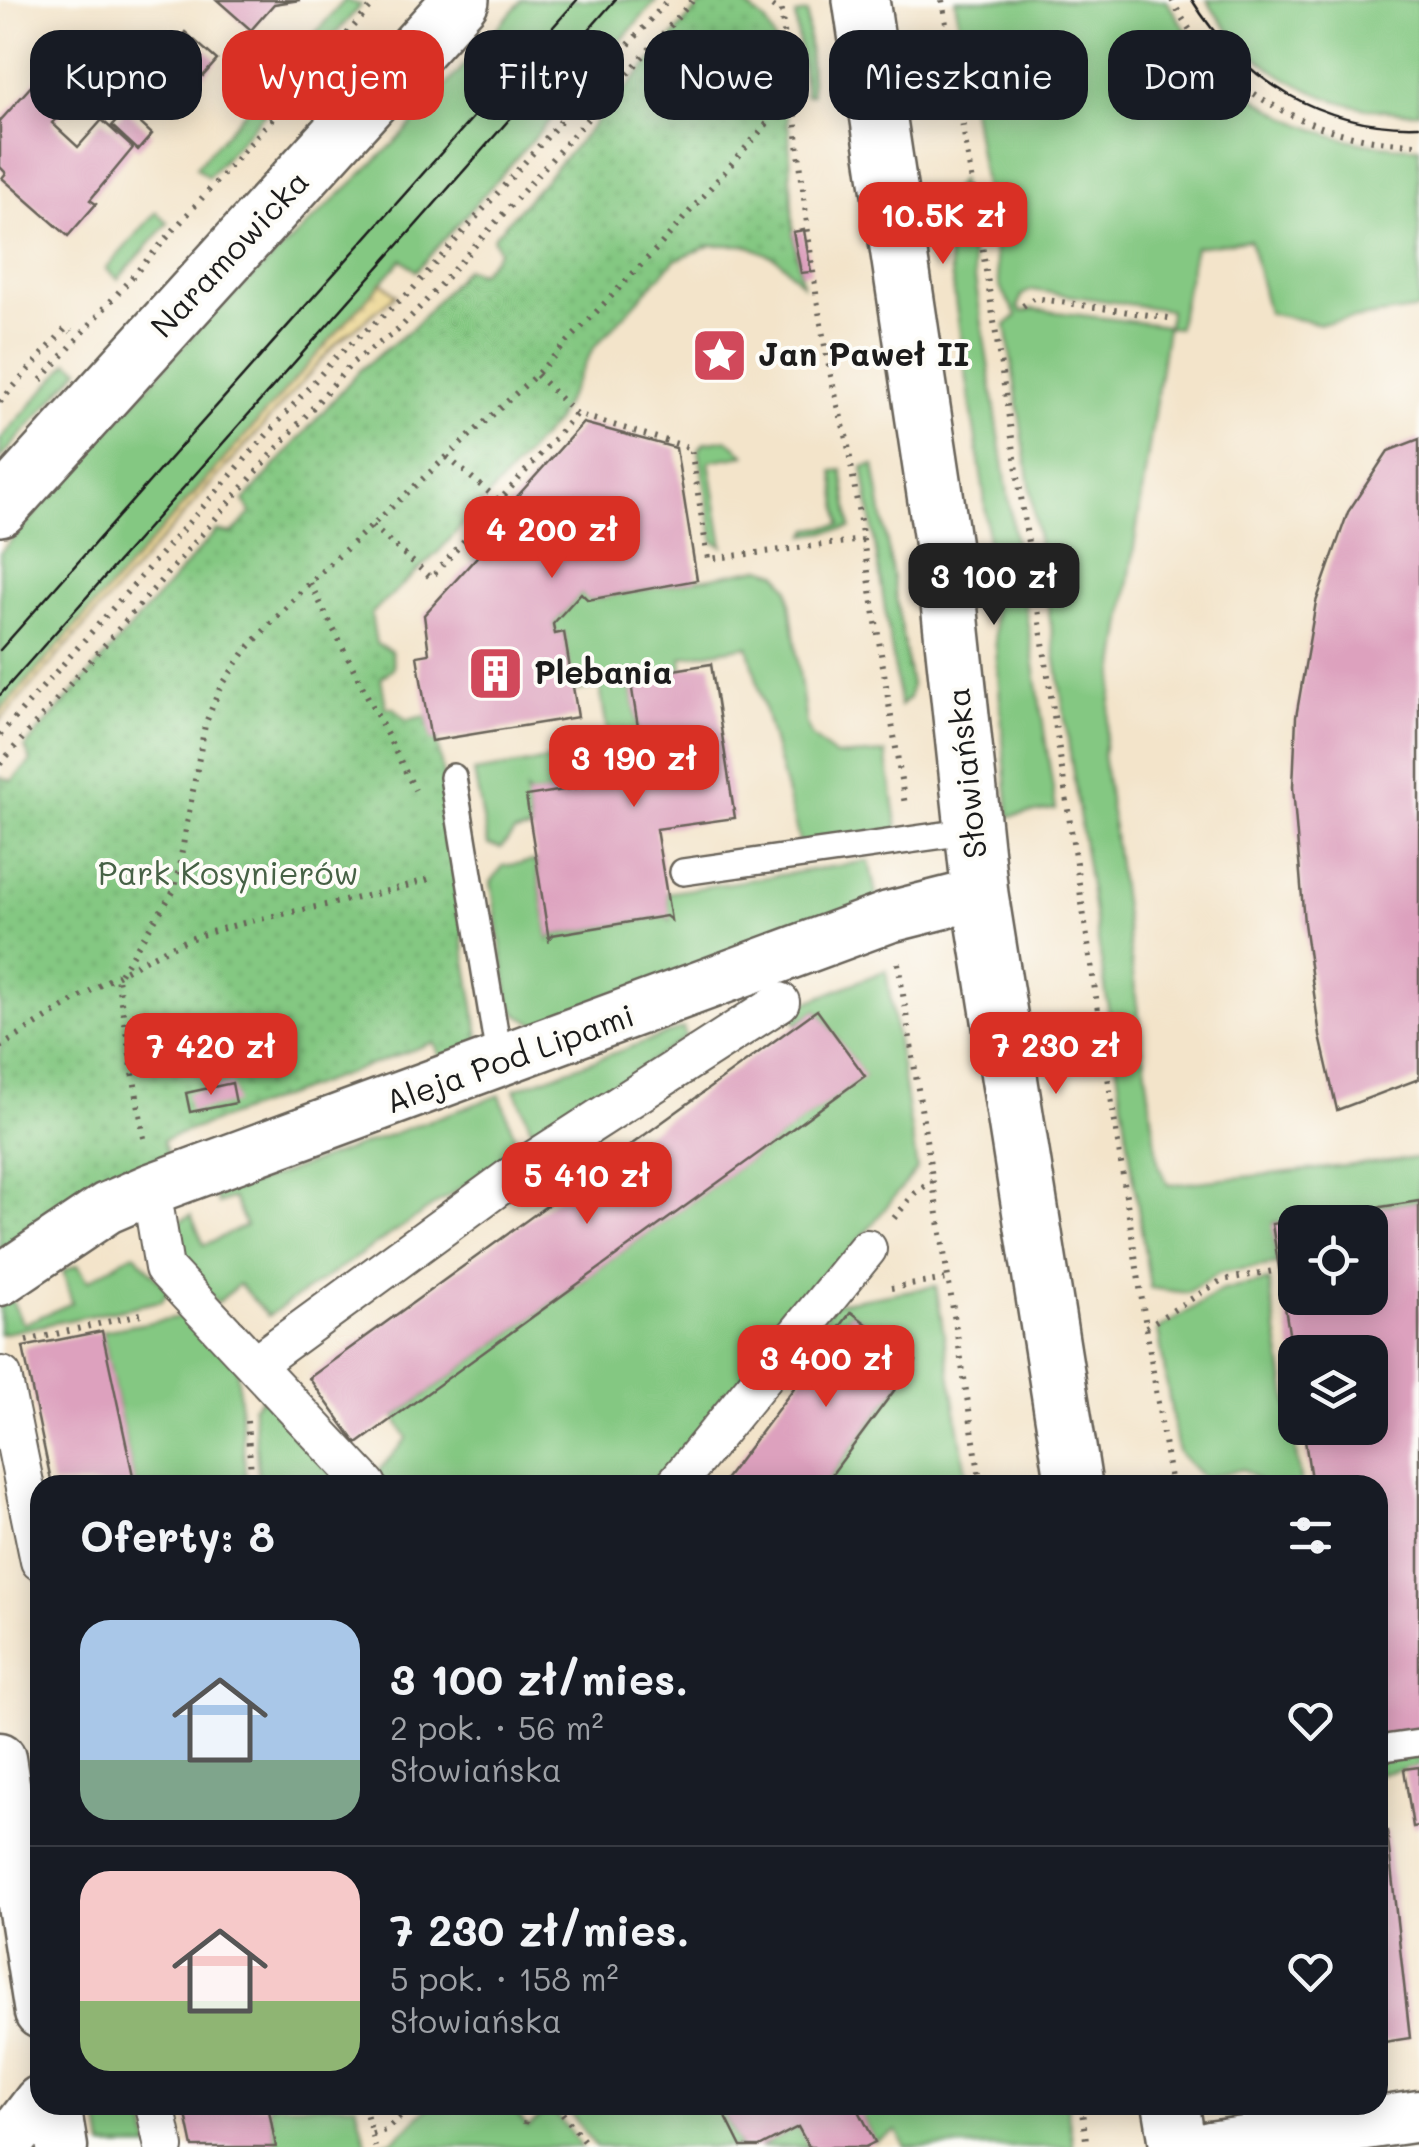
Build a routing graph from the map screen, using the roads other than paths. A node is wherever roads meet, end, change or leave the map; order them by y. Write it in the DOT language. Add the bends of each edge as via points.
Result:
graph roads {
  1 [pos="462,0"];
  2 [pos="861,0"];
  3 [pos="0,508"];
  4 [pos="453,777"];
  5 [pos="972,831"];
  6 [pos="684,872"];
  7 [pos="980,894"];
  8 [pos="780,1002"];
  9 [pos="500,1063"];
  10 [pos="151,1189"];
  11 [pos="867,1249"];
  12 [pos="0,1280"];
  13 [pos="255,1364"];
  14 [pos="2,1376"];
  15 [pos="358,1475"];
  16 [pos="683,1475"];
  17 [pos="1072,1475"];
  18 [pos="30,1512"];
  19 [pos="1419,1743"];
  20 [pos="1388,1748"];
  21 [pos="0,1765"];
  22 [pos="30,1951"];
  23 [pos="30,2114"];
  24 [pos="56,2115"];
  25 [pos="157,2115"];
  26 [pos="1173,2115"];
  27 [pos="1419,2116"];
  28 [pos="4,2147"];
  29 [pos="62,2147"];
  30 [pos="164,2147"];
  31 [pos="1178,2147"];
  32 [pos="1210,2147"];
  1 -- 3 [label="street, Naramowicka"];
  2 -- 5 [label="street, Słowiańska" via="943,547"];
  4 -- 9 [label="lane"];
  5 -- 6 [label="lane"];
  5 -- 7 [label="street, Słowiańska"];
  7 -- 9 [label="street, Aleja Pod Lipami" via="890,918"];
  7 -- 17 [label="street, Słowiańska"];
  8 -- 13 [label="street" via="533,1161"];
  9 -- 10 [label="street, Aleja Pod Lipami"];
  10 -- 12 [label="street, Aleja Pod Lipami" via="108,1208"];
  10 -- 13 [label="street" via="164,1268"];
  11 -- 16 [label="street"];
  13 -- 15 [label="street"];
  14 -- 18 [label="street"];
  19 -- 20 [label="lane"];
  21 -- 22 [label="street"];
  23 -- 28 [label="street"];
  24 -- 29 [label="street"];
  25 -- 30 [label="street"];
  26 -- 31 [label="street"];
  27 -- 32 [label="street"];
}
